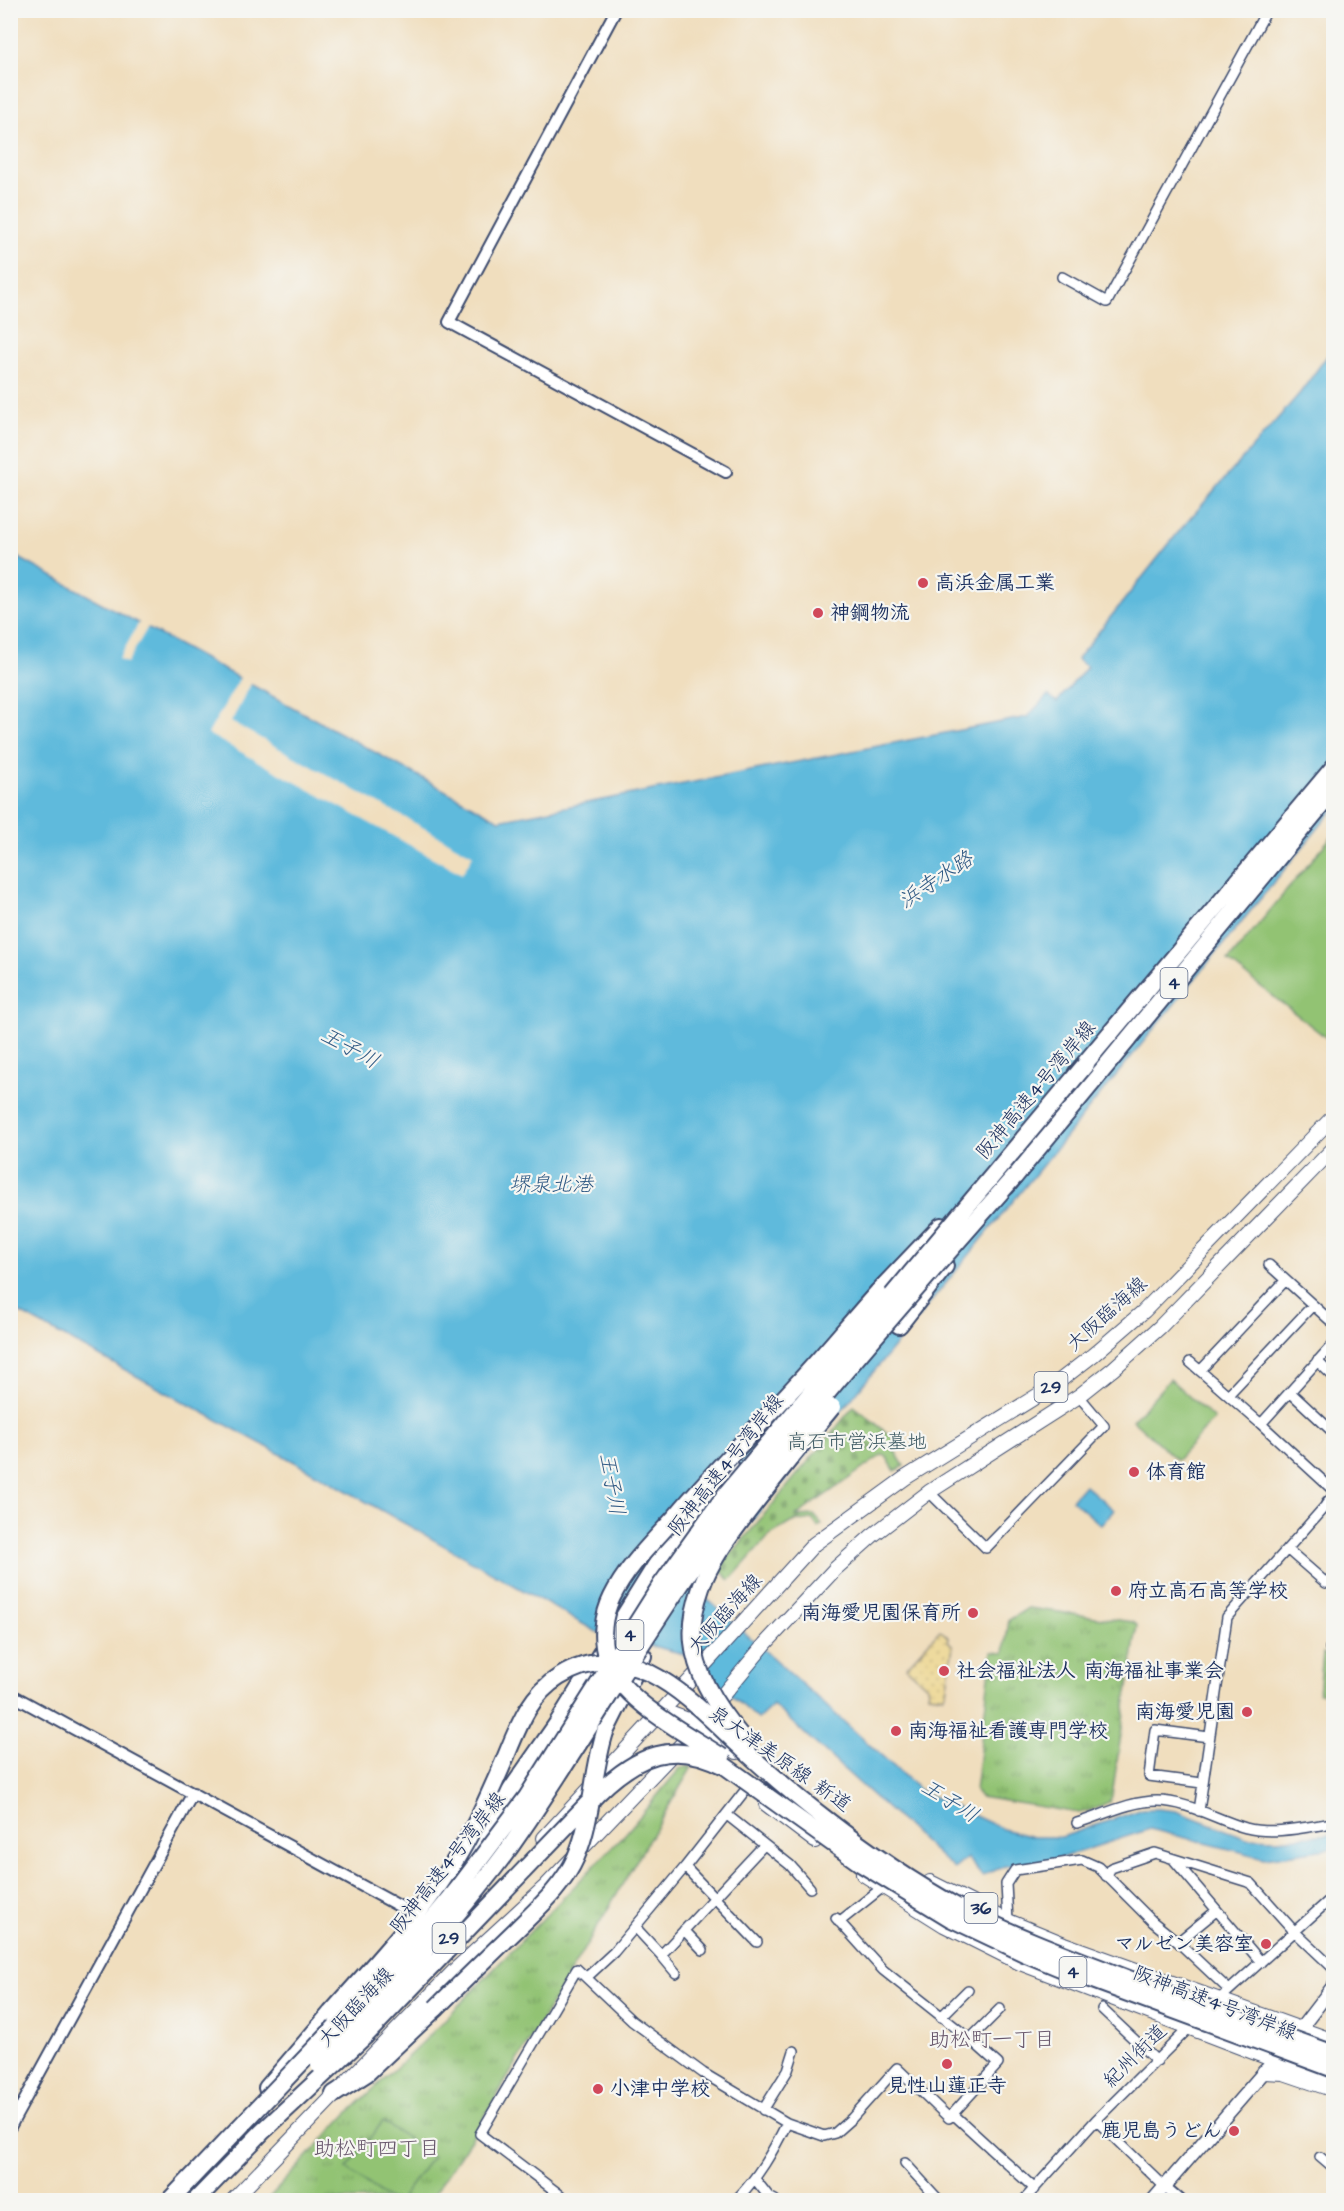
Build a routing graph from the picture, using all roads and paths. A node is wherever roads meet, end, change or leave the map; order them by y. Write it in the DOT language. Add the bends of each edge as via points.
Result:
graph roads {
  1 [pos="616,10"];
  2 [pos="1267,10"];
  3 [pos="1062,277"];
  4 [pos="726,472"];
  5 [pos="1334,767"];
  6 [pos="1334,790"];
  7 [pos="1086,1064"];
  8 [pos="1334,1116"];
  9 [pos="1334,1148"];
  10 [pos="1014,1177"];
  11 [pos="1269,1265"];
  12 [pos="1285,1281"];
  13 [pos="1313,1305"];
  14 [pos="1334,1324"];
  15 [pos="1334,1343"];
  16 [pos="1317,1361"];
  17 [pos="1190,1362"];
  18 [pos="1200,1371"];
  19 [pos="1334,1377"];
  20 [pos="799,1382"];
  21 [pos="1290,1392"];
  22 [pos="1228,1395"];
  23 [pos="1078,1396"];
  24 [pos="1261,1424"];
  25 [pos="1334,1433"];
  26 [pos="1334,1491"];
  27 [pos="929,1492"];
  28 [pos="1331,1504"];
  29 [pos="707,1546"];
  30 [pos="1287,1549"];
  31 [pos="1334,1575"];
  32 [pos="10,1694"];
  33 [pos="661,1710"];
  34 [pos="699,1724"];
  35 [pos="1209,1737"];
  36 [pos="682,1744"];
  37 [pos="1203,1784"];
  38 [pos="747,1788"];
  39 [pos="193,1793"];
  40 [pos="1199,1811"];
  41 [pos="727,1815"];
  42 [pos="1077,1823"];
  43 [pos="1334,1823"];
  44 [pos="833,1835"];
  45 [pos="765,1845"];
  46 [pos="1174,1860"];
  47 [pos="685,1867"];
  48 [pos="1106,1876"];
  49 [pos="883,1887"];
  50 [pos="810,1888"];
  51 [pos="1334,1896"];
  52 [pos="714,1898"];
  53 [pos="1216,1911"];
  54 [pos="420,1918"];
  55 [pos="1008,1921"];
  56 [pos="635,1927"];
  57 [pos="684,1930"];
  58 [pos="1294,1932"];
  59 [pos="450,1937"];
  60 [pos="757,1942"];
  61 [pos="1178,1942"];
  62 [pos="703,1950"];
  63 [pos="661,1955"];
  64 [pos="1261,1962"];
  65 [pos="1334,1969"];
  66 [pos="676,1973"];
  67 [pos="587,1977"];
  68 [pos="1334,1985"];
  69 [pos="968,1990"];
  70 [pos="1224,1994"];
  71 [pos="1000,2009"];
  72 [pos="1102,2009"];
  73 [pos="941,2017"];
  74 [pos="1189,2028"];
  75 [pos="1300,2030"];
  76 [pos="970,2038"];
  77 [pos="1334,2041"];
  78 [pos="794,2051"];
  79 [pos="1334,2054"];
  80 [pos="1157,2061"];
  81 [pos="1269,2066"];
  82 [pos="1334,2069"];
  83 [pos="1334,2082"];
  84 [pos="1334,2090"];
  85 [pos="334,2094"];
  86 [pos="763,2110"];
  87 [pos="952,2114"];
  88 [pos="1096,2120"];
  89 [pos="787,2123"];
  90 [pos="10,2127"];
  91 [pos="1320,2157"];
  92 [pos="236,2162"];
  93 [pos="206,2163"];
  94 [pos="905,2163"];
  95 [pos="1334,2169"];
  96 [pos="755,2179"];
  97 [pos="1165,2187"];
  98 [pos="1035,2189"];
  99 [pos="170,2200"];
  100 [pos="196,2200"];
  101 [pos="233,2200"];
  102 [pos="567,2200"];
  103 [pos="736,2200"];
  104 [pos="773,2200"];
  105 [pos="939,2200"];
  106 [pos="1024,2200"];
  107 [pos="1153,2200"];
  108 [pos="1180,2200"];
  1 -- 4 [label="street" via="449,322"];
  2 -- 3 [label="street" via="1107,302"];
  5 -- 7 [label="highway, 阪神高速4号湾岸線 / 4"];
  6 -- 10 [label="highway, 阪神高速4号湾岸線 / 4"];
  7 -- 20 [label="highway, bridge"];
  7 -- 93 [label="highway, 阪神高速4号湾岸線 / 4, bridge" via="726,1494 661,1585 526,1797 460,1886 421,1934"];
  8 -- 33 [label="main road, 大阪臨海線 / 29" via="1144,1311 1093,1355 1053,1386 904,1479 814,1544"];
  9 -- 23 [label="main road, 29" via="1160,1327"];
  10 -- 29 [label="highway, 阪神高速4号湾岸線 / 4, bridge" via="891,1317"];
  10 -- 44 [label="highway, bridge" via="753,1506 709,1570 697,1599 692,1629 694,1650 713,1699 748,1745"];
  11 -- 12 [label="street"];
  12 -- 13 [label="street"];
  12 -- 18 [label="street"];
  13 -- 14 [label="street"];
  13 -- 22 [label="street"];
  15 -- 16 [label="street"];
  16 -- 19 [label="street"];
  16 -- 21 [label="street"];
  17 -- 18 [label="street"];
  18 -- 22 [label="street"];
  20 -- 44 [label="highway, bridge" via="626,1576 604,1621 604,1646 611,1670 631,1695"];
  20 -- 54 [label="highway, bridge" via="658,1562 545,1742"];
  21 -- 24 [label="street"];
  21 -- 25 [label="street"];
  22 -- 24 [label="street"];
  23 -- 27 [label="main road, 29"];
  23 -- 27 [label="street" via="1104,1426 986,1548"];
  24 -- 26 [label="street"];
  27 -- 34 [label="main road, 29" via="835,1569 765,1644"];
  28 -- 30 [label="street"];
  29 -- 85 [label="highway, bridge" via="631,1676 604,1732 586,1825 567,1874 545,1901 436,2008 367,2073"];
  29 -- 100 [label="highway, 阪神高速4号湾岸線 / 4, bridge" via="540,1802 472,1895"];
  30 -- 31 [label="street" via="1326,1583"];
  30 -- 35 [label="street" via="1227,1617"];
  32 -- 39 [label="street"];
  33 -- 34 [label="main road, 泉大津美原線 新道 / 36"];
  33 -- 36 [label="main road, 36"];
  33 -- 59 [label="main road, 大阪臨海線 / 29"];
  34 -- 36 [label="main road, 29"];
  34 -- 55 [label="main road, 泉大津美原線 新道 / 36" via="859,1838 939,1888"];
  35 -- 37 [label="street"];
  35 -- 37 [label="street" via="1155,1730 1149,1776"];
  36 -- 38 [label="main road, 36"];
  36 -- 85 [label="main road, 29" via="544,1888 454,1971"];
  37 -- 40 [label="street"];
  38 -- 41 [label="street"];
  38 -- 49 [label="main road, 36" via="784,1819"];
  39 -- 54 [label="street"];
  39 -- 90 [label="street"];
  40 -- 42 [label="street" via="1170,1802 1140,1802"];
  40 -- 43 [label="street" via="1262,1831"];
  41 -- 45 [label="street"];
  41 -- 47 [label="street"];
  44 -- 79 [label="highway, 阪神高速4号湾岸線 / 4, bridge" via="993,1924"];
  44 -- 82 [label="highway, 阪神高速4号湾岸線 / 4, bridge" via="919,1901 1005,1944"];
  44 -- 93 [label="highway, bridge" via="682,1694 654,1675 615,1663 586,1665 565,1673 546,1686 527,1709 471,1833 419,1913"];
  44 -- 100 [label="highway, bridge" via="715,1761 670,1752 633,1763 597,1793 364,2037"];
  45 -- 50 [label="street"];
  45 -- 52 [label="street"];
  46 -- 48 [label="street" via="1155,1853 1111,1868"];
  46 -- 53 [label="street"];
  46 -- 58 [label="street" via="1251,1883"];
  47 -- 52 [label="street"];
  47 -- 56 [label="street"];
  48 -- 55 [label="street" via="1082,1860 1015,1870 1006,1884"];
  48 -- 61 [label="street"];
  49 -- 73 [label="street" via="837,1920 883,1970"];
  49 -- 74 [label="main road, 36" via="944,1925 1020,1963"];
  51 -- 58 [label="street, 紀州街道"];
  52 -- 57 [label="street"];
  52 -- 60 [label="street"];
  53 -- 61 [label="street"];
  53 -- 64 [label="street"];
  54 -- 59 [label="street"];
  54 -- 92 [label="main road" via="338,2012 298,2073 254,2121"];
  55 -- 70 [label="main road, 泉大津美原線 新道 / 36" via="1064,1944"];
  56 -- 63 [label="street"];
  56 -- 67 [label="street"];
  57 -- 62 [label="street"];
  57 -- 63 [label="street"];
  58 -- 64 [label="street, 紀州街道"];
  58 -- 65 [label="street"];
  59 -- 92 [label="main road, 大阪臨海線 / 29"];
  61 -- 70 [label="street"];
  63 -- 66 [label="street"];
  64 -- 70 [label="street, 紀州街道"];
  67 -- 86 [label="street" via="632,2021"];
  67 -- 102 [label="street" via="577,1969 480,2134"];
  68 -- 75 [label="main road"];
  69 -- 73 [label="street"];
  70 -- 74 [label="street, 紀州街道"];
  70 -- 75 [label="main road, 泉大津美原線 新道 / 36"];
  71 -- 76 [label="street"];
  72 -- 80 [label="street"];
  73 -- 76 [label="street"];
  74 -- 80 [label="street, 紀州街道"];
  74 -- 81 [label="main road, 36"];
  75 -- 77 [label="main road, 泉大津美原線 新道 / 36"];
  75 -- 81 [label="main road"];
  76 -- 87 [label="street" via="998,2064"];
  78 -- 86 [label="street" via="788,2070"];
  80 -- 88 [label="street, 紀州街道"];
  81 -- 83 [label="highway" via="1299,2070"];
  81 -- 84 [label="main road, 36"];
  81 -- 97 [label="main road"];
  85 -- 101 [label="main road, 29"];
  86 -- 89 [label="street"];
  87 -- 89 [label="street" via="949,2118 897,2068 835,2133 824,2136"];
  87 -- 98 [label="street"];
  88 -- 97 [label="street"];
  88 -- 98 [label="street, 紀州街道"];
  89 -- 96 [label="street"];
  91 -- 95 [label="street"];
  92 -- 100 [label="main road, 大阪臨海線 / 29"];
  93 -- 99 [label="highway, 阪神高速4号湾岸線 / 4, bridge"];
  94 -- 105 [label="street"];
  96 -- 103 [label="street"];
  96 -- 104 [label="street"];
  97 -- 107 [label="main road"];
  97 -- 108 [label="street"];
  98 -- 106 [label="street, 紀州街道"];
}
